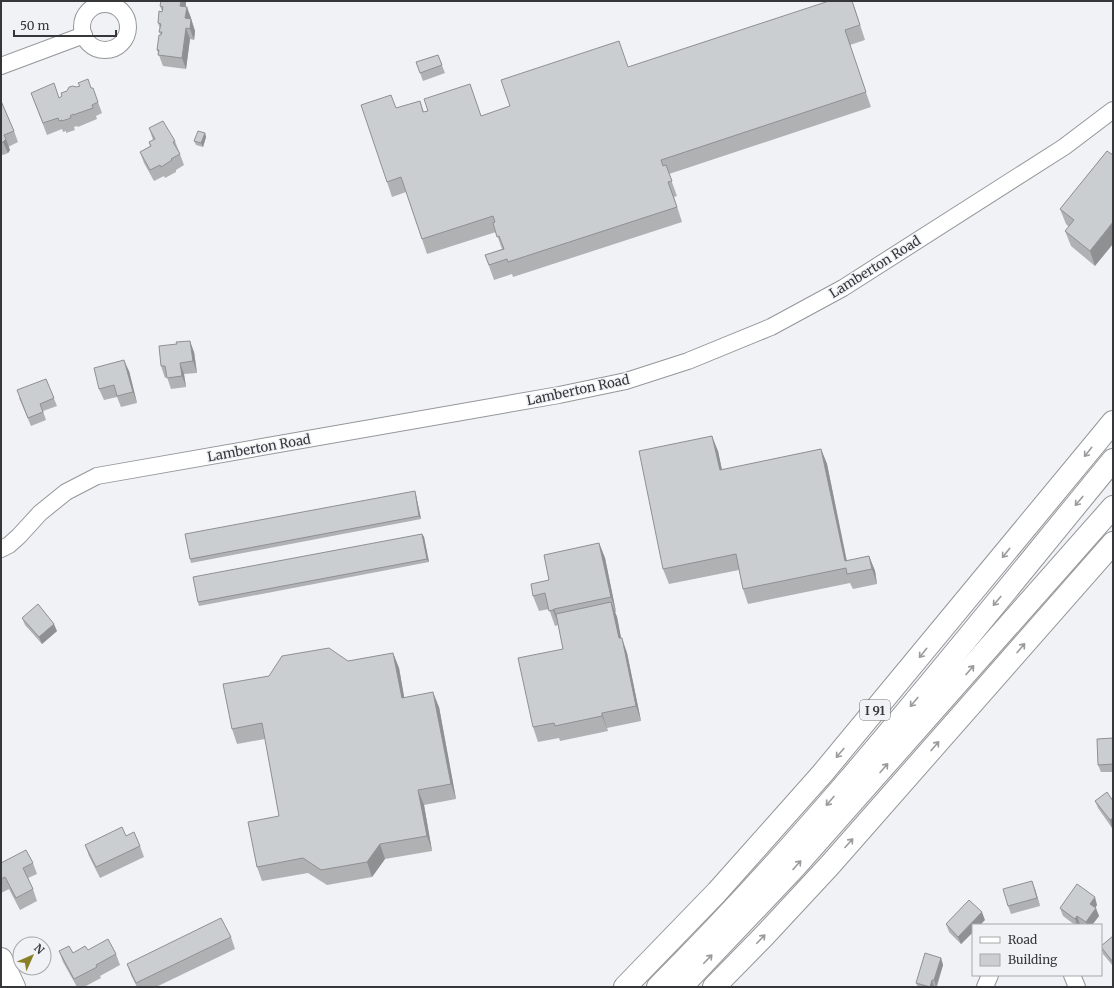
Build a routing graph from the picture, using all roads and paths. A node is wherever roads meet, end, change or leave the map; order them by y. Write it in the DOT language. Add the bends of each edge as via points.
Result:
graph roads {
  1 [pos="84,35"];
  2 [pos="1,66"];
  3 [pos="1113,110"];
  4 [pos="1113,422"];
  5 [pos="1113,460"];
  6 [pos="1113,507"];
  7 [pos="1113,544"];
  8 [pos="1,548"];
  9 [pos="1,959"];
  10 [pos="990,976"];
  11 [pos="1072,976"];
  12 [pos="14,987"];
  13 [pos="625,987"];
  14 [pos="658,987"];
  15 [pos="681,987"];
  16 [pos="714,987"];
  17 [pos="985,987"];
  18 [pos="1077,987"];
  1 -- 2 [label="street"];
  3 -- 8 [label="street, Lamberton Road" via="1064,147 843,288 771,327 688,361 626,381 559,396 97,476 66,492 40,513 19,536"];
  4 -- 13 [label="main road, I 91, one-way" via="822,774 717,892"];
  5 -- 14 [label="main road, one-way" via="848,781 764,876"];
  15 -- 6 [label="main road, one-way" via="794,868"];
  16 -- 7 [label="main road, one-way" via="835,859"];
  9 -- 12 [label="main road"];
  10 -- 17 [label="street"];
  11 -- 18 [label="street"];
}
